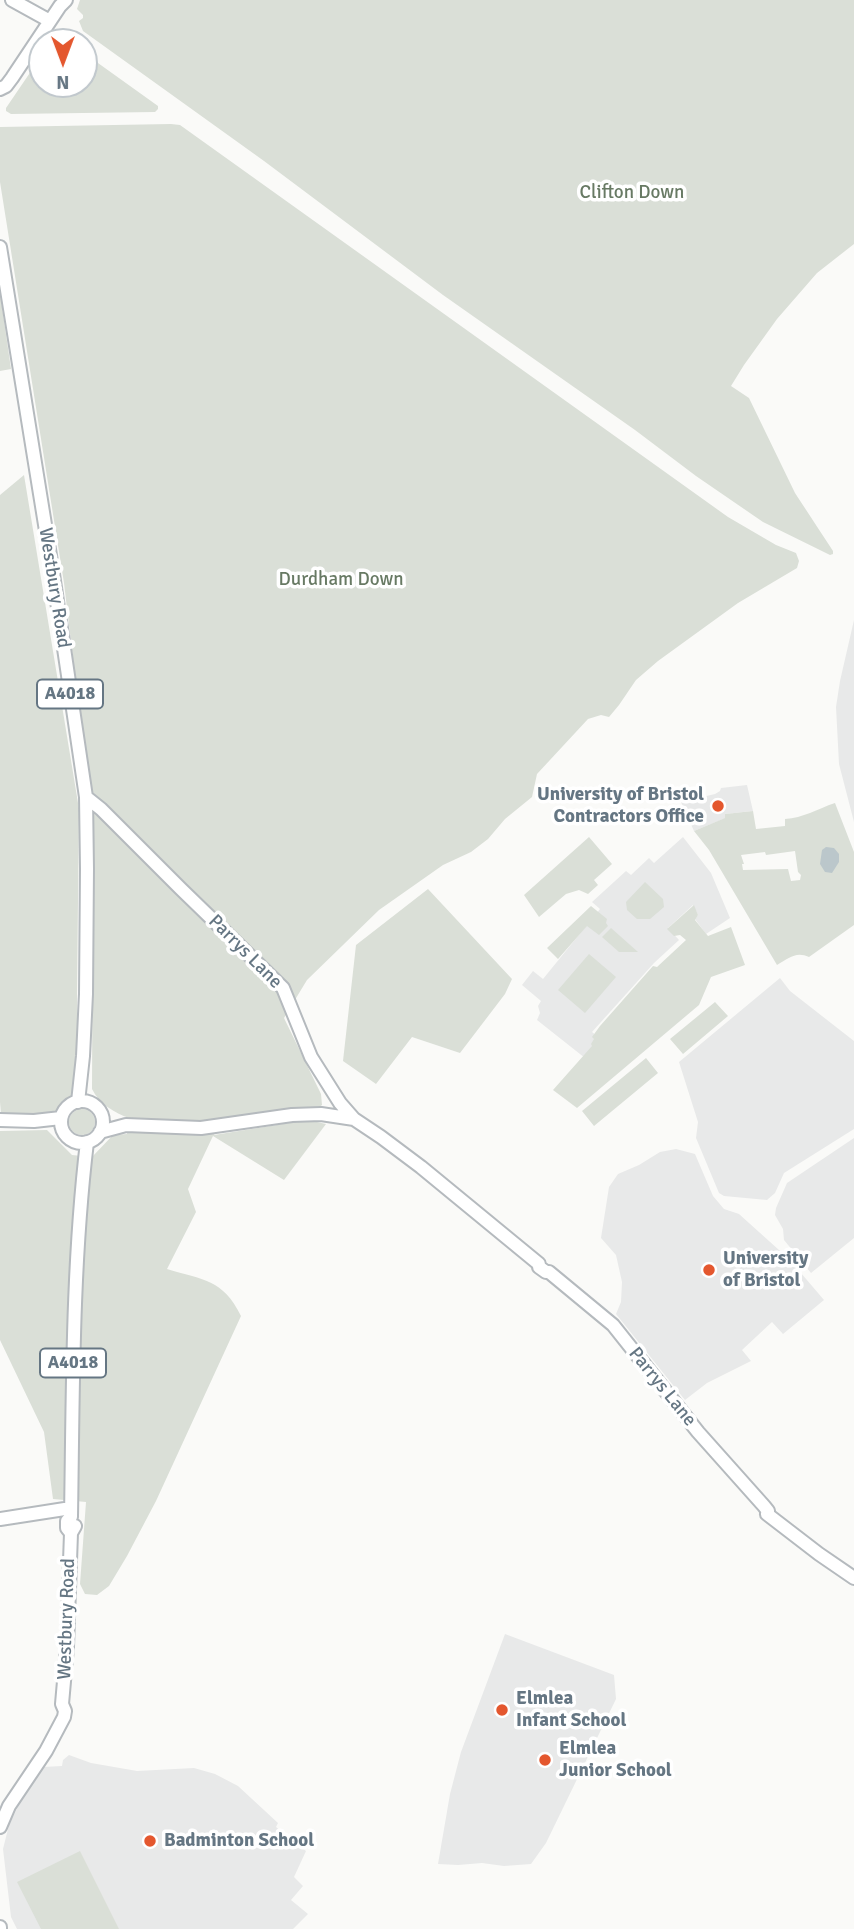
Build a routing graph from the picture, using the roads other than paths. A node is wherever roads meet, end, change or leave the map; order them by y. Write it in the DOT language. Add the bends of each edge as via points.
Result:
graph roads {
  1 [pos="12,0"];
  2 [pos="66,0"];
  3 [pos="50,21"];
  4 [pos="3,87"];
  5 [pos="0,102"];
  6 [pos="0,247"];
  7 [pos="86,797"];
  8 [pos="101,809"];
  9 [pos="87,811"];
  10 [pos="82,1102"];
  11 [pos="101,1113"];
  12 [pos="354,1119"];
  13 [pos="0,1120"];
  14 [pos="62,1122"];
  15 [pos="126,1125"];
  16 [pos="100,1132"];
  17 [pos="82,1142"];
  18 [pos="71,1513"];
  19 [pos="0,1519"];
  20 [pos="854,1578"];
  21 [pos="0,1827"];
  1 -- 3 [label="main road"];
  2 -- 3 [label="main road"];
  3 -- 4 [label="main road"];
  4 -- 5 [label="main road"];
  6 -- 7 [label="main road, Westbury Road / A4018"];
  7 -- 8 [label="main road, Parrys Lane"];
  7 -- 9 [label="main road, Westbury Road / A4018"];
  8 -- 9 [label="main road"];
  8 -- 12 [label="main road, Parrys Lane" via="283,988 311,1057"];
  9 -- 10 [label="main road, Westbury Road / A4018"];
  10 -- 11 [label="main road" via="93,1104"];
  10 -- 14 [label="main road" via="67,1107"];
  11 -- 15 [label="main road, Parrys Lane"];
  11 -- 16 [label="main road"];
  12 -- 15 [label="main road, Parrys Lane" via="321,1114 201,1128"];
  12 -- 20 [label="main road, Parrys Lane" via="421,1167 613,1325 771,1515"];
  13 -- 14 [label="main road"];
  14 -- 17 [label="main road" via="67,1136"];
  15 -- 16 [label="main road, Parrys Lane"];
  16 -- 17 [label="main road"];
  17 -- 18 [label="main road, Westbury Road / A4018"];
  18 -- 19 [label="main road"];
  18 -- 21 [label="main road, Westbury Road / A4018" via="75,1521 64,1717"];
}
